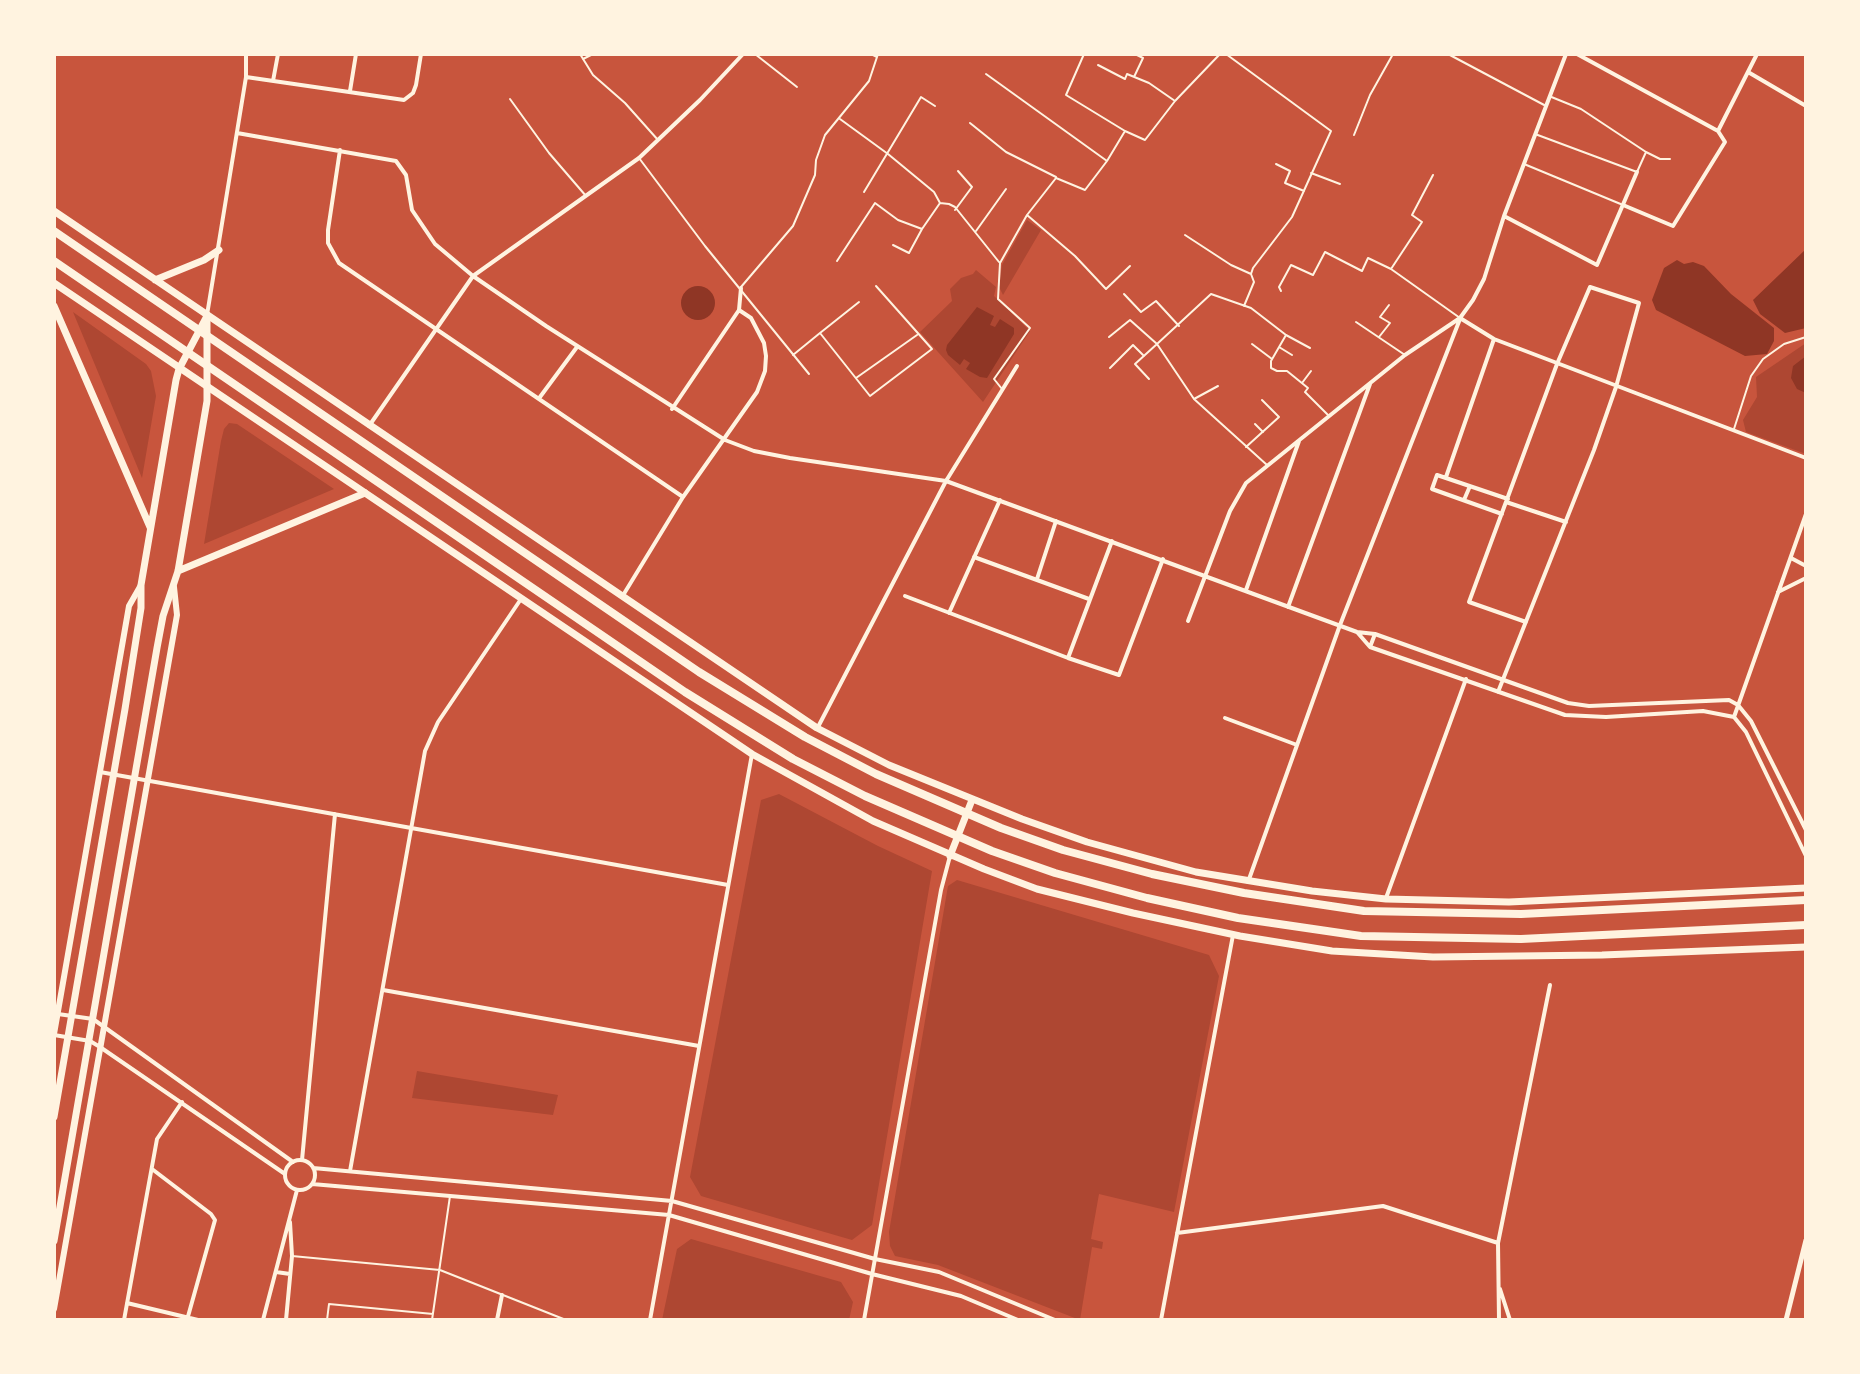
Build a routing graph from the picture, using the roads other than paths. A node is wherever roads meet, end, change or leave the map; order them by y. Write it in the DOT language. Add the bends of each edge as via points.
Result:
graph roads {
  1 [pos="246,54"];
  2 [pos="278,54"];
  3 [pos="356,54"];
  4 [pos="421,54"];
  5 [pos="580,54"];
  6 [pos="593,54"];
  7 [pos="743,54"];
  8 [pos="755,54"];
  9 [pos="871,54"];
  10 [pos="1084,54"];
  11 [pos="1135,54"];
  12 [pos="1220,54"];
  13 [pos="1226,54"];
  14 [pos="1393,54"];
  15 [pos="1449,54"];
  16 [pos="1566,54"];
  17 [pos="1577,54"];
  18 [pos="1757,54"];
  19 [pos="878,56"];
  20 [pos="583,59"];
  21 [pos="1098,65"];
  22 [pos="1748,72"];
  23 [pos="986,74"];
  24 [pos="246,77"];
  25 [pos="1134,77"];
  26 [pos="273,81"];
  27 [pos="797,87"];
  28 [pos="350,91"];
  29 [pos="1550,96"];
  30 [pos="510,99"];
  31 [pos="1175,101"];
  32 [pos="935,106"];
  33 [pos="1546,106"];
  34 [pos="1806,106"];
  35 [pos="840,119"];
  36 [pos="970,123"];
  37 [pos="1125,131"];
  38 [pos="1718,131"];
  39 [pos="237,133"];
  40 [pos="1535,134"];
  41 [pos="1354,135"];
  42 [pos="658,140"];
  43 [pos="340,150"];
  44 [pos="1646,152"];
  45 [pos="888,154"];
  46 [pos="639,158"];
  47 [pos="1670,159"];
  48 [pos="1107,162"];
  49 [pos="1276,164"];
  50 [pos="1524,164"];
  51 [pos="958,171"];
  52 [pos="1637,172"];
  53 [pos="1311,173"];
  54 [pos="1433,175"];
  55 [pos="1056,178"];
  56 [pos="1340,184"];
  57 [pos="1006,189"];
  58 [pos="1304,191"];
  59 [pos="864,192"];
  60 [pos="586,197"];
  61 [pos="940,203"];
  62 [pos="1623,205"];
  63 [pos="955,210"];
  64 [pos="54,211"];
  65 [pos="1027,215"];
  66 [pos="1504,216"];
  67 [pos="922,230"];
  68 [pos="54,231"];
  69 [pos="976,231"];
  70 [pos="1185,235"];
  71 [pos="893,245"];
  72 [pos="219,250"];
  73 [pos="54,261"];
  74 [pos="837,261"];
  75 [pos="1000,263"];
  76 [pos="1130,266"];
  77 [pos="1391,269"];
  78 [pos="1251,274"];
  79 [pos="473,276"];
  80 [pos="155,280"];
  81 [pos="54,283"];
  82 [pos="876,286"];
  83 [pos="741,288"];
  84 [pos="1281,291"];
  85 [pos="1124,294"];
  86 [pos="859,302"];
  87 [pos="1389,305"];
  88 [pos="54,306"];
  89 [pos="1244,306"];
  90 [pos="739,310"];
  91 [pos="207,315"];
  92 [pos="1460,318"];
  93 [pos="1356,322"];
  94 [pos="1179,326"];
  95 [pos="435,329"];
  96 [pos="820,333"];
  97 [pos="918,334"];
  98 [pos="1286,335"];
  99 [pos="1806,336"];
  100 [pos="1109,337"];
  101 [pos="1379,337"];
  102 [pos="1494,339"];
  103 [pos="1157,344"];
  104 [pos="1252,344"];
  105 [pos="577,347"];
  106 [pos="1279,347"];
  107 [pos="1310,348"];
  108 [pos="793,355"];
  109 [pos="1292,355"];
  110 [pos="1405,355"];
  111 [pos="1144,356"];
  112 [pos="1272,359"];
  113 [pos="1557,364"];
  114 [pos="1017,366"];
  115 [pos="1110,368"];
  116 [pos="179,369"];
  117 [pos="1311,371"];
  118 [pos="809,374"];
  119 [pos="856,378"];
  120 [pos="1149,379"];
  121 [pos="1302,383"];
  122 [pos="1370,383"];
  123 [pos="1218,386"];
  124 [pos="1616,387"];
  125 [pos="209,388"];
  126 [pos="1002,389"];
  127 [pos="540,397"];
  128 [pos="1194,399"];
  129 [pos="1262,400"];
  130 [pos="672,409"];
  131 [pos="1329,416"];
  132 [pos="1255,424"];
  133 [pos="369,426"];
  134 [pos="1734,429"];
  135 [pos="1263,432"];
  136 [pos="1300,439"];
  137 [pos="725,440"];
  138 [pos="1246,447"];
  139 [pos="1806,459"];
  140 [pos="1267,465"];
  141 [pos="1446,477"];
  142 [pos="946,481"];
  143 [pos="1470,486"];
  144 [pos="365,493"];
  145 [pos="683,497"];
  146 [pos="1000,500"];
  147 [pos="1464,500"];
  148 [pos="1507,501"];
  149 [pos="1502,514"];
  150 [pos="1806,514"];
  151 [pos="1056,521"];
  152 [pos="1566,522"];
  153 [pos="151,529"];
  154 [pos="1804,530"];
  155 [pos="1112,541"];
  156 [pos="974,557"];
  157 [pos="1791,558"];
  158 [pos="1163,559"];
  159 [pos="1806,566"];
  160 [pos="178,571"];
  161 [pos="1204,574"];
  162 [pos="1806,578"];
  163 [pos="1037,579"];
  164 [pos="141,585"];
  165 [pos="174,587"];
  166 [pos="1246,590"];
  167 [pos="1778,592"];
  168 [pos="904,597"];
  169 [pos="622,598"];
  170 [pos="521,599"];
  171 [pos="1089,599"];
  172 [pos="1288,607"];
  173 [pos="949,613"];
  174 [pos="1188,621"];
  175 [pos="1526,622"];
  176 [pos="1340,626"];
  177 [pos="1357,632"];
  178 [pos="1375,634"];
  179 [pos="1370,647"];
  180 [pos="1068,658"];
  181 [pos="1466,679"];
  182 [pos="1502,680"];
  183 [pos="1498,692"];
  184 [pos="1549,697"];
  185 [pos="1606,705"];
  186 [pos="1738,705"];
  187 [pos="1545,708"];
  188 [pos="1606,717"];
  189 [pos="1734,717"];
  190 [pos="1225,718"];
  191 [pos="817,728"];
  192 [pos="1297,745"];
  193 [pos="752,754"];
  194 [pos="1776,771"];
  195 [pos="100,772"];
  196 [pos="114,775"];
  197 [pos="1767,776"];
  198 [pos="135,778"];
  199 [pos="146,780"];
  200 [pos="972,800"];
  201 [pos="335,814"];
  202 [pos="410,827"];
  203 [pos="1806,830"];
  204 [pos="950,856"];
  205 [pos="1806,856"];
  206 [pos="1248,882"];
  207 [pos="728,885"];
  208 [pos="1806,888"];
  209 [pos="1386,898"];
  210 [pos="1806,900"];
  211 [pos="1806,925"];
  212 [pos="1233,934"];
  213 [pos="1806,947"];
  214 [pos="1550,985"];
  215 [pos="383,990"];
  216 [pos="58,1014"];
  217 [pos="73,1015"];
  218 [pos="93,1019"];
  219 [pos="104,1026"];
  220 [pos="54,1035"];
  221 [pos="69,1036"];
  222 [pos="90,1041"];
  223 [pos="699,1046"];
  224 [pos="100,1047"];
  225 [pos="182,1102"];
  226 [pos="54,1117"];
  227 [pos="302,1160"];
  228 [pos="294,1162"];
  229 [pos="152,1168"];
  230 [pos="313,1168"];
  231 [pos="350,1171"];
  232 [pos="285,1174"];
  233 [pos="312,1185"];
  234 [pos="297,1190"];
  235 [pos="450,1196"];
  236 [pos="672,1202"];
  237 [pos="290,1215"];
  238 [pos="669,1215"];
  239 [pos="1177,1233"];
  240 [pos="1806,1240"];
  241 [pos="54,1241"];
  242 [pos="1498,1243"];
  243 [pos="292,1256"];
  244 [pos="875,1259"];
  245 [pos="440,1270"];
  246 [pos="276,1272"];
  247 [pos="290,1274"];
  248 [pos="872,1274"];
  249 [pos="1498,1286"];
  250 [pos="502,1295"];
  251 [pos="128,1303"];
  252 [pos="54,1309"];
  253 [pos="433,1314"];
  254 [pos="188,1319"];
  255 [pos="124,1320"];
  256 [pos="198,1320"];
  257 [pos="263,1320"];
  258 [pos="286,1320"];
  259 [pos="327,1320"];
  260 [pos="432,1320"];
  261 [pos="497,1320"];
  262 [pos="566,1320"];
  263 [pos="650,1320"];
  264 [pos="864,1320"];
  265 [pos="1018,1320"];
  266 [pos="1055,1320"];
  267 [pos="1161,1320"];
  268 [pos="1499,1320"];
  269 [pos="1510,1320"];
  270 [pos="1786,1320"];
  1 -- 24 [label="street"];
  2 -- 26 [label="street"];
  3 -- 28 [label="street"];
  4 -- 28 [label="street" via="416,85 404,100"];
  5 -- 20 [label="lane"];
  6 -- 20 [label="lane"];
  7 -- 42 [label="street"];
  8 -- 27 [label="lane"];
  9 -- 19 [label="lane"];
  10 -- 37 [label="lane" via="1066,95"];
  11 -- 25 [label="lane" via="1143,58"];
  12 -- 31 [label="lane"];
  13 -- 53 [label="lane" via="1331,131"];
  14 -- 41 [label="lane"];
  15 -- 33 [label="lane"];
  16 -- 29 [label="street"];
  17 -- 38 [label="street"];
  18 -- 22 [label="street"];
  19 -- 35 [label="lane" via="869,81"];
  20 -- 42 [label="lane" via="593,75"];
  21 -- 25 [label="lane" via="1125,79 1127,74"];
  22 -- 34 [label="street"];
  22 -- 38 [label="street"];
  23 -- 48 [label="lane"];
  24 -- 26 [label="street"];
  24 -- 39 [label="street"];
  25 -- 31 [label="lane"];
  26 -- 28 [label="street"];
  29 -- 33 [label="street"];
  29 -- 44 [label="lane" via="1581,109"];
  30 -- 60 [label="lane"];
  31 -- 37 [label="lane" via="1145,140"];
  32 -- 45 [label="lane" via="921,97"];
  33 -- 40 [label="street"];
  35 -- 45 [label="lane"];
  35 -- 83 [label="lane" via="825,135 815,175 793,226"];
  36 -- 55 [label="lane" via="1006,152"];
  37 -- 48 [label="lane"];
  38 -- 62 [label="street" via="1725,142 1673,226"];
  39 -- 43 [label="street"];
  39 -- 72 [label="street"];
  40 -- 50 [label="street"];
  40 -- 52 [label="lane"];
  42 -- 46 [label="street"];
  43 -- 79 [label="street" via="396,161 406,175 412,210 435,244"];
  43 -- 95 [label="street" via="328,243 339,263"];
  44 -- 47 [label="lane"];
  44 -- 52 [label="lane"];
  45 -- 59 [label="lane"];
  45 -- 61 [label="lane" via="934,192"];
  46 -- 60 [label="street"];
  46 -- 83 [label="lane"];
  48 -- 55 [label="lane" via="1085,190"];
  49 -- 58 [label="lane" via="1290,171 1285,183"];
  50 -- 62 [label="lane"];
  50 -- 66 [label="street"];
  51 -- 63 [label="lane" via="972,187"];
  52 -- 62 [label="street"];
  53 -- 56 [label="lane"];
  53 -- 58 [label="lane"];
  54 -- 77 [label="lane" via="1412,215 1422,222"];
  55 -- 65 [label="lane"];
  57 -- 69 [label="lane"];
  58 -- 78 [label="lane" via="1292,217"];
  60 -- 79 [label="street"];
  61 -- 63 [label="lane"];
  61 -- 67 [label="lane"];
  62 -- 66 [label="street" via="1596,265"];
  63 -- 69 [label="lane"];
  64 -- 80 [label="main road"];
  65 -- 75 [label="lane"];
  65 -- 76 [label="lane" via="1106,289"];
  66 -- 92 [label="street" via="1484,279"];
  67 -- 71 [label="lane" via="909,253"];
  67 -- 74 [label="lane" via="898,220 875,203"];
  68 -- 210 [label="highway" via="699,672 805,737 876,774 1001,828 1152,874 1364,911 1521,914"];
  69 -- 75 [label="lane"];
  70 -- 78 [label="lane"];
  72 -- 80 [label="main road"];
  72 -- 91 [label="street"];
  73 -- 211 [label="highway" via="695,698 793,759 855,791 992,851 1147,898 1238,918 1361,936 1521,939"];
  75 -- 126 [label="lane" via="998,299 1030,328 994,379"];
  77 -- 84 [label="lane" via="1368,258 1362,271 1326,252 1313,275 1291,265 1279,286"];
  77 -- 92 [label="lane"];
  78 -- 89 [label="lane" via="1254,282"];
  79 -- 95 [label="street"];
  79 -- 105 [label="street"];
  80 -- 91 [label="main road"];
  81 -- 116 [label="main road"];
  82 -- 97 [label="lane"];
  83 -- 90 [label="street"];
  83 -- 108 [label="lane"];
  85 -- 94 [label="lane" via="1141,312 1156,301"];
  86 -- 96 [label="lane"];
  87 -- 101 [label="lane" via="1380,317 1390,323"];
  88 -- 153 [label="main road"];
  89 -- 94 [label="lane" via="1211,294"];
  89 -- 98 [label="lane"];
  90 -- 130 [label="street"];
  90 -- 137 [label="street" via="751,318 758,330 766,356 765,371 757,392"];
  91 -- 116 [label="main road"];
  91 -- 125 [label="main road"];
  91 -- 133 [label="main road"];
  92 -- 102 [label="street"];
  92 -- 110 [label="street"];
  92 -- 176 [label="street"];
  93 -- 101 [label="lane"];
  94 -- 103 [label="lane"];
  95 -- 127 [label="street"];
  95 -- 133 [label="street"];
  96 -- 108 [label="lane"];
  96 -- 119 [label="lane"];
  97 -- 119 [label="lane"];
  97 -- 119 [label="lane" via="932,349 870,396"];
  98 -- 106 [label="lane"];
  98 -- 107 [label="lane"];
  99 -- 134 [label="lane" via="1784,344 1763,359 1751,376"];
  100 -- 103 [label="lane" via="1130,320"];
  101 -- 110 [label="lane"];
  102 -- 113 [label="street"];
  102 -- 141 [label="street"];
  103 -- 111 [label="lane"];
  103 -- 128 [label="lane"];
  104 -- 112 [label="lane"];
  105 -- 127 [label="street"];
  105 -- 130 [label="street"];
  106 -- 109 [label="lane"];
  106 -- 112 [label="lane"];
  108 -- 118 [label="lane"];
  110 -- 122 [label="street"];
  111 -- 115 [label="lane" via="1133,345"];
  111 -- 120 [label="lane" via="1135,363"];
  112 -- 121 [label="lane" via="1273,370 1287,371"];
  113 -- 124 [label="street"];
  113 -- 124 [label="street" via="1590,287 1639,303"];
  113 -- 148 [label="street"];
  114 -- 126 [label="street"];
  116 -- 125 [label="main road"];
  116 -- 153 [label="main road"];
  117 -- 121 [label="lane"];
  121 -- 131 [label="lane" via="1308,388 1305,392"];
  122 -- 131 [label="street"];
  122 -- 172 [label="street"];
  123 -- 128 [label="lane"];
  124 -- 134 [label="street"];
  124 -- 152 [label="street"];
  125 -- 144 [label="main road"];
  125 -- 160 [label="main road"];
  126 -- 142 [label="street"];
  127 -- 145 [label="street"];
  128 -- 138 [label="lane"];
  129 -- 135 [label="lane" via="1279,417"];
  130 -- 137 [label="street"];
  131 -- 136 [label="street"];
  132 -- 135 [label="lane"];
  133 -- 169 [label="main road"];
  134 -- 139 [label="street"];
  135 -- 138 [label="lane"];
  136 -- 140 [label="street"];
  136 -- 166 [label="street"];
  137 -- 142 [label="street" via="754,452"];
  137 -- 145 [label="street"];
  138 -- 140 [label="lane"];
  140 -- 161 [label="street" via="1239,494"];
  141 -- 143 [label="street"];
  141 -- 147 [label="street" via="1437,475 1432,489"];
  142 -- 146 [label="street"];
  142 -- 191 [label="street"];
  143 -- 147 [label="street"];
  143 -- 148 [label="street"];
  144 -- 160 [label="main road"];
  144 -- 170 [label="main road"];
  145 -- 169 [label="street"];
  146 -- 151 [label="street"];
  146 -- 156 [label="street"];
  147 -- 149 [label="street"];
  148 -- 149 [label="street"];
  148 -- 152 [label="street"];
  149 -- 175 [label="street" via="1469,602"];
  150 -- 154 [label="street"];
  151 -- 155 [label="street"];
  151 -- 163 [label="street"];
  152 -- 175 [label="street"];
  153 -- 164 [label="main road"];
  154 -- 157 [label="street"];
  155 -- 158 [label="street"];
  155 -- 171 [label="street"];
  156 -- 163 [label="street"];
  156 -- 173 [label="street"];
  157 -- 159 [label="street"];
  157 -- 167 [label="street"];
  158 -- 161 [label="street"];
  158 -- 180 [label="street" via="1119,675"];
  160 -- 165 [label="main road"];
  161 -- 166 [label="street"];
  161 -- 174 [label="street"];
  162 -- 167 [label="street"];
  163 -- 171 [label="street"];
  164 -- 195 [label="main road" via="129,606"];
  164 -- 196 [label="main road" via="141,608"];
  165 -- 198 [label="main road" via="164,615"];
  165 -- 199 [label="main road" via="177,615"];
  166 -- 172 [label="street"];
  167 -- 186 [label="street"];
  168 -- 173 [label="street"];
  169 -- 191 [label="main road"];
  170 -- 193 [label="main road"];
  170 -- 202 [label="street" via="430,737"];
  171 -- 180 [label="street"];
  172 -- 176 [label="street"];
  173 -- 180 [label="street"];
  175 -- 182 [label="street"];
  176 -- 177 [label="street"];
  176 -- 192 [label="street"];
  177 -- 178 [label="street"];
  177 -- 179 [label="street"];
  178 -- 179 [label="street"];
  178 -- 182 [label="street"];
  179 -- 181 [label="street"];
  181 -- 183 [label="street"];
  181 -- 209 [label="street"];
  182 -- 183 [label="street"];
  182 -- 184 [label="street"];
  183 -- 187 [label="street"];
  184 -- 185 [label="street" via="1568,703"];
  184 -- 187 [label="street"];
  185 -- 186 [label="street" via="1719,698"];
  185 -- 188 [label="street"];
  186 -- 189 [label="street"];
  186 -- 194 [label="street"];
  187 -- 188 [label="street" via="1565,715"];
  188 -- 189 [label="street" via="1702,711"];
  189 -- 197 [label="street" via="1742,723"];
  190 -- 192 [label="street"];
  191 -- 200 [label="main road" via="869,756"];
  192 -- 206 [label="street"];
  193 -- 204 [label="main road" via="873,821"];
  193 -- 207 [label="street"];
  194 -- 197 [label="street"];
  194 -- 203 [label="street"];
  195 -- 196 [label="street"];
  195 -- 216 [label="main road"];
  196 -- 198 [label="street"];
  196 -- 217 [label="main road"];
  197 -- 205 [label="street"];
  198 -- 199 [label="street"];
  198 -- 218 [label="main road"];
  199 -- 201 [label="street"];
  199 -- 219 [label="main road"];
  200 -- 204 [label="main road"];
  200 -- 206 [label="main road" via="1087,842"];
  201 -- 202 [label="street"];
  201 -- 227 [label="street"];
  202 -- 207 [label="street"];
  202 -- 215 [label="street"];
  204 -- 212 [label="main road" via="1037,889"];
  204 -- 244 [label="street"];
  206 -- 209 [label="main road"];
  207 -- 223 [label="street"];
  208 -- 209 [label="main road" via="1509,902"];
  212 -- 213 [label="main road" via="1332,951 1433,957 1602,956"];
  212 -- 239 [label="street"];
  214 -- 242 [label="street"];
  215 -- 223 [label="street"];
  215 -- 231 [label="street"];
  216 -- 217 [label="street"];
  216 -- 220 [label="main road"];
  217 -- 218 [label="street"];
  217 -- 221 [label="main road"];
  218 -- 219 [label="street"];
  218 -- 222 [label="main road"];
  219 -- 224 [label="main road"];
  219 -- 228 [label="street"];
  220 -- 221 [label="street"];
  221 -- 222 [label="street"];
  221 -- 226 [label="main road"];
  222 -- 224 [label="street"];
  222 -- 241 [label="main road"];
  223 -- 236 [label="street"];
  224 -- 225 [label="street"];
  224 -- 252 [label="main road"];
  225 -- 229 [label="street" via="157,1139"];
  225 -- 232 [label="street"];
  227 -- 228 [label="street"];
  227 -- 230 [label="street"];
  228 -- 232 [label="street"];
  229 -- 251 [label="street"];
  229 -- 254 [label="street" via="212,1214 215,1221"];
  230 -- 231 [label="street"];
  230 -- 233 [label="street"];
  231 -- 236 [label="street"];
  232 -- 234 [label="street" via="286,1183"];
  233 -- 234 [label="street"];
  233 -- 235 [label="street"];
  234 -- 237 [label="street"];
  235 -- 238 [label="street"];
  235 -- 245 [label="lane"];
  236 -- 238 [label="street"];
  236 -- 244 [label="street"];
  237 -- 243 [label="street"];
  237 -- 246 [label="street"];
  238 -- 248 [label="street"];
  238 -- 263 [label="street"];
  239 -- 242 [label="street" via="1383,1206"];
  239 -- 267 [label="street"];
  240 -- 270 [label="street"];
  242 -- 249 [label="street"];
  243 -- 245 [label="lane"];
  243 -- 247 [label="street"];
  244 -- 248 [label="street"];
  244 -- 266 [label="street" via="939,1272"];
  245 -- 250 [label="lane"];
  245 -- 253 [label="lane"];
  246 -- 247 [label="street"];
  246 -- 257 [label="street"];
  247 -- 258 [label="street"];
  248 -- 264 [label="street"];
  248 -- 265 [label="street" via="962,1296"];
  249 -- 268 [label="street"];
  249 -- 269 [label="street"];
  250 -- 261 [label="street"];
  250 -- 262 [label="lane"];
  251 -- 254 [label="street"];
  251 -- 255 [label="street"];
  253 -- 259 [label="lane" via="329,1304"];
  253 -- 260 [label="lane"];
  254 -- 256 [label="street"];
}
